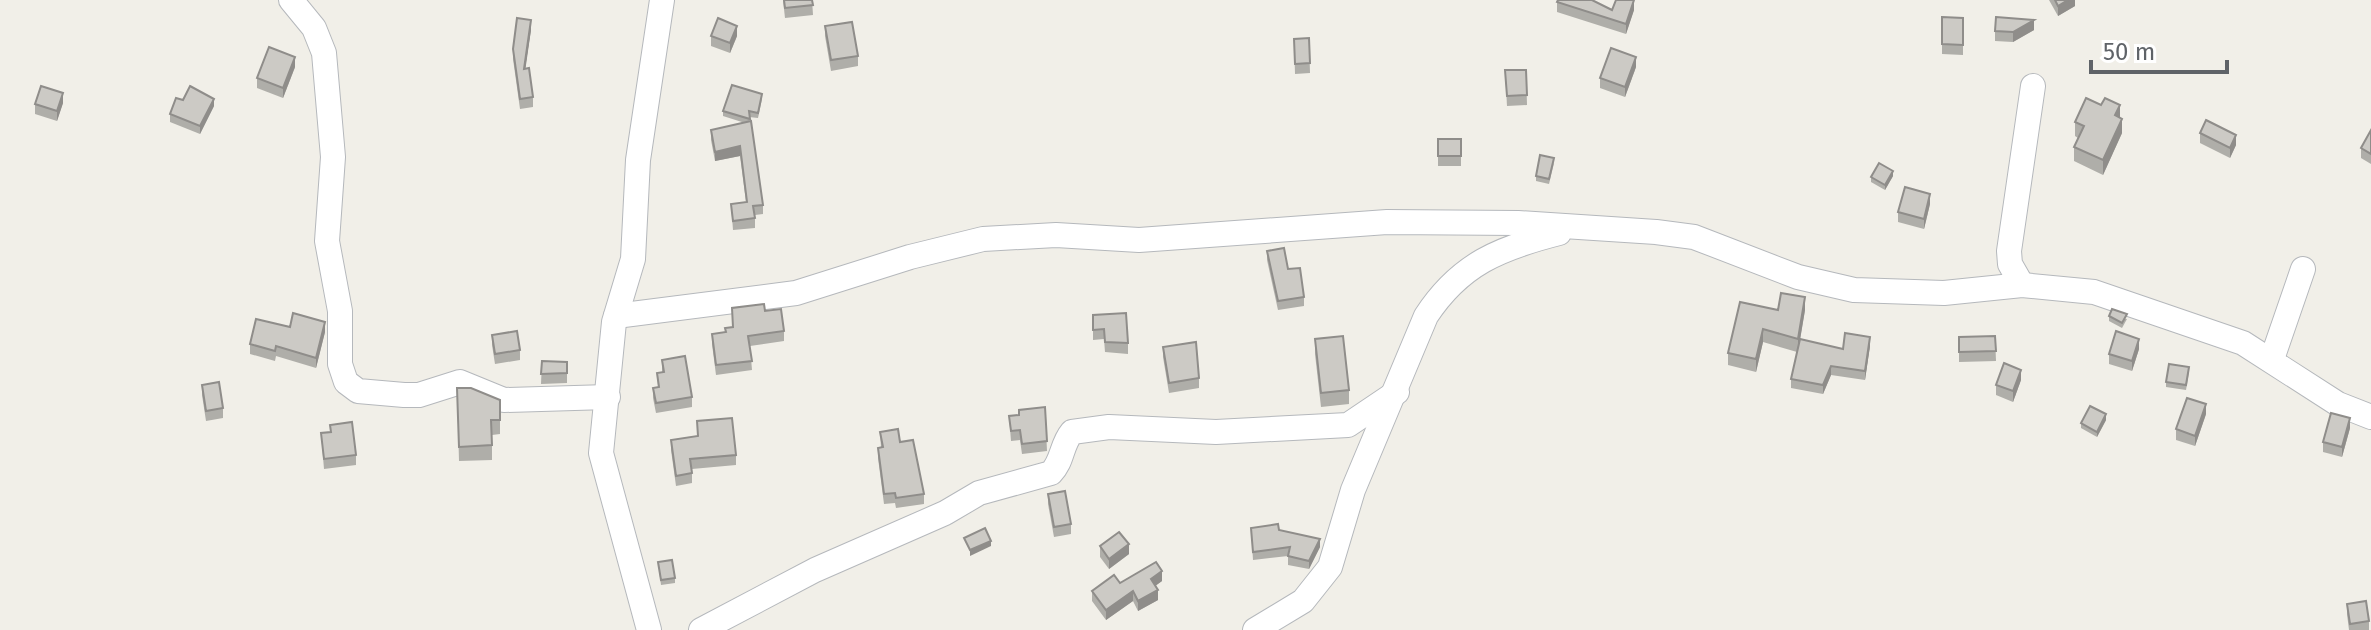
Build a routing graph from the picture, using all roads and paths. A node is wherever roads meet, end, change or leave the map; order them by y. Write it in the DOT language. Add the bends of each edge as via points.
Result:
graph roads {
  1 [pos="291,0"];
  2 [pos="662,0"];
  3 [pos="2033,86"];
  4 [pos="1577,228"];
  5 [pos="2303,269"];
  6 [pos="2022,285"];
  7 [pos="616,316"];
  8 [pos="2272,359"];
  9 [pos="1397,392"];
  10 [pos="608,397"];
  11 [pos="2371,417"];
  12 [pos="649,630"];
  13 [pos="701,630"];
  14 [pos="1255,630"];
  1 -- 10 [label="street" via="314,28 324,53 333,157 327,241 346,382 375,395 419,395 460,382 504,400"];
  2 -- 7 [label="street" via="638,160 633,259"];
  3 -- 6 [label="street" via="2009,251"];
  4 -- 6 [label="street" via="1694,237 1798,277 1854,290 1944,293"];
  4 -- 7 [label="street" via="1387,222 1139,240 996,238 910,257 796,293"];
  4 -- 9 [label="street" via="1462,271 1426,316"];
  5 -- 8 [label="street"];
  6 -- 8 [label="street" via="2094,292 2217,332"];
  7 -- 10 [label="street"];
  8 -- 11 [label="street" via="2338,404"];
  9 -- 13 [label="street" via="1348,425 1216,432 1109,427 1072,432 1051,473 979,493"];
  9 -- 14 [label="street" via="1353,490 1330,567 1303,601"];
  10 -- 12 [label="street" via="602,467"];
}
